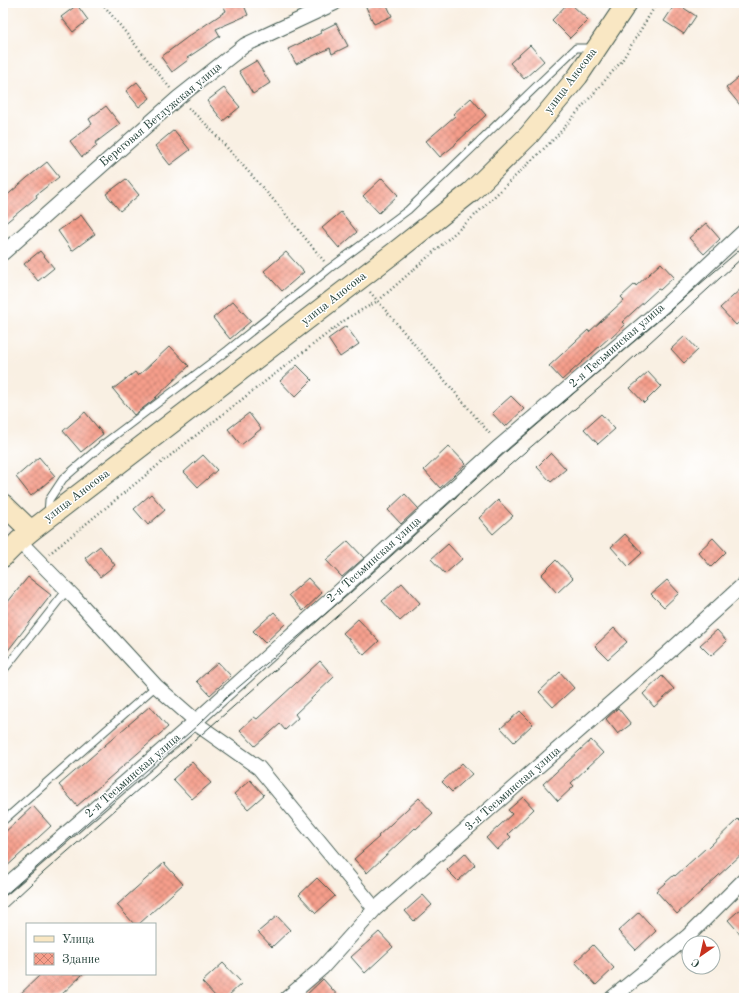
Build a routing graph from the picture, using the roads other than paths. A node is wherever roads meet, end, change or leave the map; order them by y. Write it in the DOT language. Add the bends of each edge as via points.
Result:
graph roads {
  1 [pos="335,3"];
  2 [pos="627,3"];
  3 [pos="596,49"];
  4 [pos="744,231"];
  5 [pos="3,252"];
  6 [pos="3,504"];
  7 [pos="48,518"];
  8 [pos="25,536"];
  9 [pos="3,557"];
  10 [pos="744,584"];
  11 [pos="67,590"];
  12 [pos="3,671"];
  13 [pos="156,686"];
  14 [pos="201,726"];
  15 [pos="3,821"];
  16 [pos="744,880"];
  17 [pos="3,888"];
  18 [pos="375,909"];
  19 [pos="287,998"];
  20 [pos="612,998"];
  1 -- 5 [label="street, Береговая Ветлужская улица" via="245,45 178,98"];
  2 -- 3 [label="main road, улица Аносова"];
  3 -- 7 [label="main road, улица Аносова" via="578,76 529,135 459,202"];
  3 -- 7 [label="lane" via="576,48 408,210 102,445 63,479 48,500"];
  4 -- 14 [label="street, 2-я Тесьминская улица" via="663,307 500,446"];
  6 -- 8 [label="main road"];
  7 -- 8 [label="main road, улица Аносова"];
  8 -- 9 [label="main road, улица Аносова"];
  8 -- 11 [label="street"];
  10 -- 18 [label="street, 3-я Тесьминская улица"];
  11 -- 12 [label="lane"];
  11 -- 13 [label="street"];
  13 -- 14 [label="street"];
  13 -- 15 [label="lane"];
  14 -- 17 [label="street, 2-я Тесьминская улица"];
  14 -- 18 [label="street" via="259,768"];
  16 -- 20 [label="street" via="688,936"];
  18 -- 19 [label="street, 3-я Тесьминская улица" via="322,968"];
}
